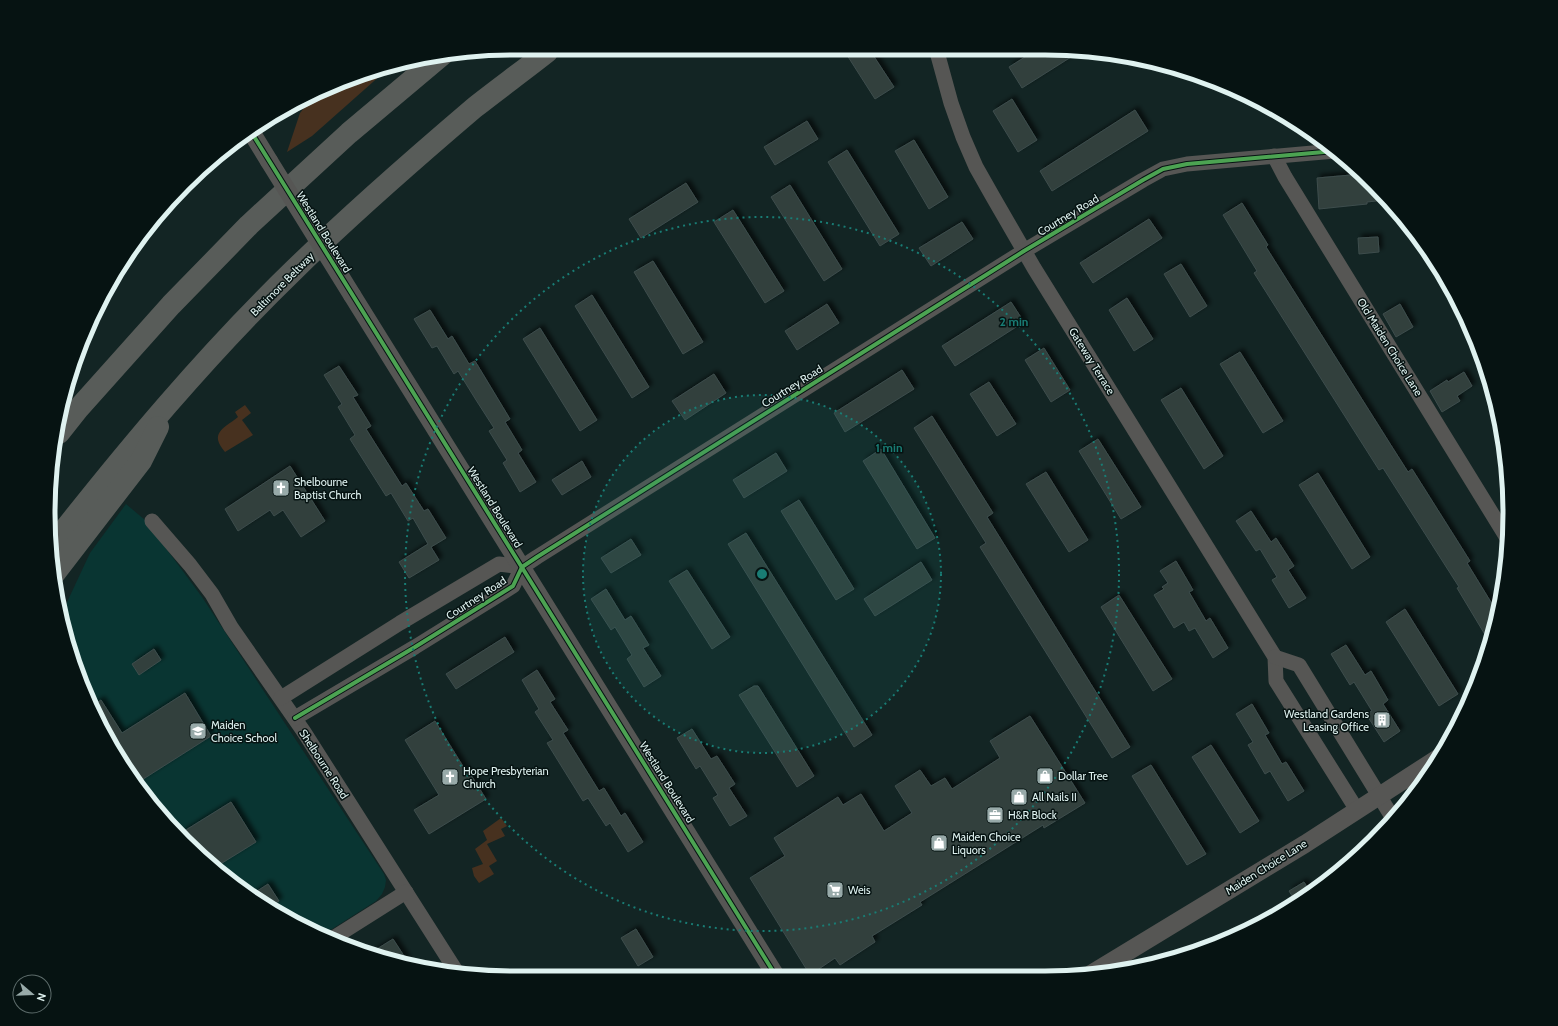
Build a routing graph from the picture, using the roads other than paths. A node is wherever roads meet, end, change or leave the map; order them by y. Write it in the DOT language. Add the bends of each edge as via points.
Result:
graph roads {
  1 [pos="543,55"];
  2 [pos="938,55"];
  3 [pos="432,63"];
  4 [pos="254,136"];
  5 [pos="1326,152"];
  6 [pos="1274,156"];
  7 [pos="1024,251"];
  8 [pos="168,404"];
  9 [pos="63,427"];
  10 [pos="152,521"];
  11 [pos="1502,531"];
  12 [pos="56,541"];
  13 [pos="522,567"];
  14 [pos="59,568"];
  15 [pos="1275,657"];
  16 [pos="281,698"];
  17 [pos="295,718"];
  18 [pos="1427,765"];
  19 [pos="1380,795"];
  20 [pos="1357,810"];
  21 [pos="1390,813"];
  22 [pos="406,892"];
  23 [pos="337,936"];
  24 [pos="454,967"];
  25 [pos="1102,967"];
  26 [pos="773,971"];
  1 -- 8 [label="highway, Baltimore Beltway" via="476,107 387,183 294,269"];
  2 -- 7 [label="street, Gateway Terrace" via="951,103 976,167"];
  3 -- 9 [label="highway" via="349,133 250,225 171,305"];
  4 -- 13 [label="street, Westland Boulevard, bridge"];
  5 -- 6 [label="street, Courtney Road"];
  6 -- 7 [label="street, Courtney Road" via="1187,164 1163,169"];
  6 -- 11 [label="street, Old Maiden Choice Lane"];
  7 -- 13 [label="street, Courtney Road"];
  7 -- 15 [label="street, Gateway Terrace"];
  8 -- 12 [label="highway, Baltimore Beltway" via="129,448"];
  8 -- 14 [label="highway" via="141,461"];
  10 -- 16 [label="street, Shelbourne Road" via="212,594 231,627"];
  13 -- 16 [label="street, Courtney Road" via="499,564"];
  13 -- 17 [label="street, Courtney Road" via="513,586"];
  13 -- 26 [label="street, Westland Boulevard"];
  15 -- 19 [label="street" via="1299,666"];
  15 -- 20 [label="street, Gateway Terrace" via="1276,681"];
  16 -- 17 [label="street, Shelbourne Road"];
  17 -- 22 [label="street, Shelbourne Road"];
  18 -- 19 [label="street, Maiden Choice Lane"];
  19 -- 20 [label="street, Maiden Choice Lane"];
  19 -- 21 [label="street"];
  20 -- 25 [label="street, Maiden Choice Lane"];
  22 -- 23 [label="street"];
  22 -- 24 [label="street, Shelbourne Road"];
}
